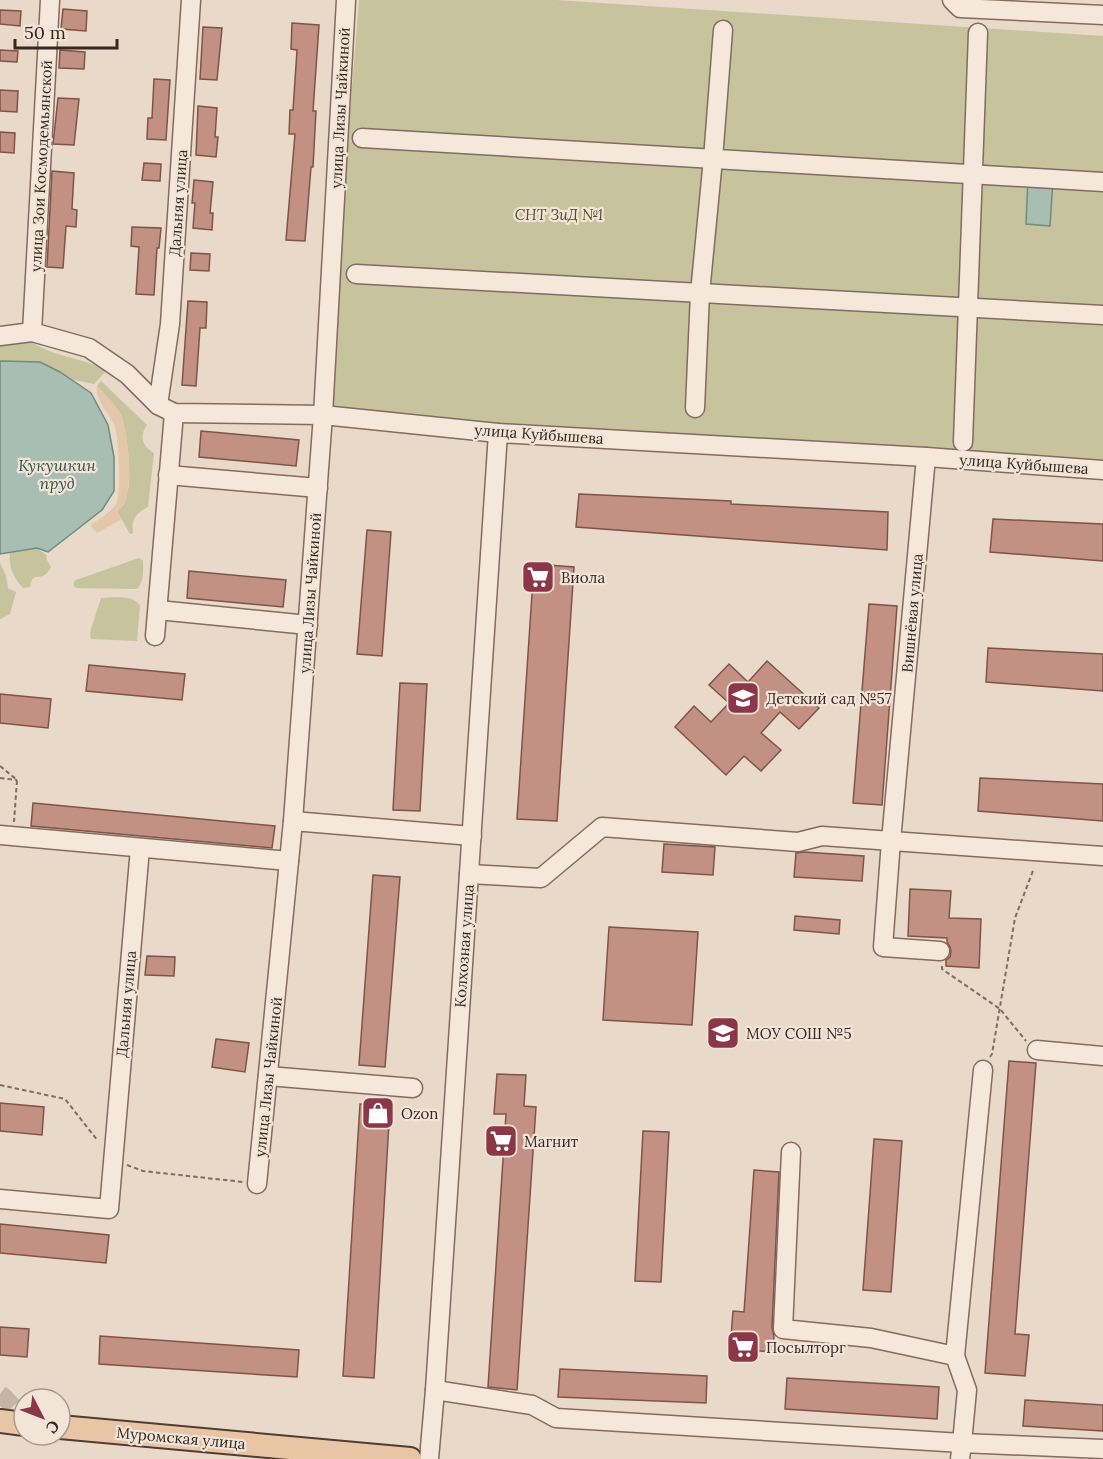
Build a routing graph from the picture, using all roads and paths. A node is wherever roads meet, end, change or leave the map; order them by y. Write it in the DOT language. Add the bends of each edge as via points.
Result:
graph roads {
  1 [pos="50,0"];
  2 [pos="191,0"];
  3 [pos="346,0"];
  4 [pos="952,0"];
  5 [pos="1103,15"];
  6 [pos="723,30"];
  7 [pos="978,33"];
  8 [pos="362,138"];
  9 [pos="713,159"];
  10 [pos="973,175"];
  11 [pos="1103,182"];
  12 [pos="356,274"];
  13 [pos="700,293"];
  14 [pos="968,307"];
  15 [pos="1103,315"];
  16 [pos="32,332"];
  17 [pos="0,336"];
  18 [pos="695,408"];
  19 [pos="166,409"];
  20 [pos="323,415"];
  21 [pos="498,433"];
  22 [pos="963,442"];
  23 [pos="927,457"];
  24 [pos="1103,470"];
  25 [pos="168,475"];
  26 [pos="318,488"];
  27 [pos="158,610"];
  28 [pos="308,625"];
  29 [pos="156,636"];
  30 [pos="0,766"];
  31 [pos="0,778"];
  32 [pos="16,780"];
  33 [pos="293,821"];
  34 [pos="6,836"];
  35 [pos="472,836"];
  36 [pos="891,841"];
  37 [pos="140,848"];
  38 [pos="1041,851"];
  39 [pos="1103,856"];
  40 [pos="290,861"];
  41 [pos="469,874"];
  42 [pos="940,951"];
  43 [pos="1000,1009"];
  44 [pos="1037,1050"];
  45 [pos="1103,1056"];
  46 [pos="983,1070"];
  47 [pos="268,1076"];
  48 [pos="413,1088"];
  49 [pos="791,1152"];
  50 [pos="257,1184"];
  51 [pos="0,1199"];
  52 [pos="955,1356"];
  53 [pos="435,1390"];
  54 [pos="72,1428"];
  55 [pos="1103,1449"];
  56 [pos="961,1451"];
  57 [pos="410,1459"];
  58 [pos="429,1459"];
  1 -- 16 [label="street, улица Зои Космодемьянской"];
  2 -- 19 [label="street, Дальняя улица"];
  3 -- 20 [label="street, улица Лизы Чайкиной"];
  4 -- 5 [label="street" via="960,8"];
  6 -- 9 [label="street"];
  7 -- 10 [label="street"];
  8 -- 9 [label="street"];
  9 -- 10 [label="street"];
  9 -- 13 [label="street"];
  10 -- 11 [label="street"];
  10 -- 14 [label="street"];
  12 -- 13 [label="street"];
  13 -- 14 [label="street"];
  13 -- 18 [label="street"];
  14 -- 15 [label="street"];
  14 -- 22 [label="street"];
  16 -- 17 [label="street"];
  16 -- 19 [label="street" via="89,348 127,374"];
  19 -- 20 [label="street, улица Куйбышева"];
  19 -- 25 [label="street, Дальняя улица"];
  20 -- 21 [label="street, улица Куйбышева"];
  20 -- 26 [label="street, улица Лизы Чайкиной"];
  21 -- 23 [label="street, улица Куйбышева"];
  21 -- 35 [label="street, Колхозная улица"];
  23 -- 24 [label="street, улица Куйбышева"];
  23 -- 36 [label="street, Вишнёвая улица"];
  25 -- 26 [label="street"];
  25 -- 27 [label="street, Дальняя улица"];
  26 -- 28 [label="street, улица Лизы Чайкиной"];
  27 -- 28 [label="street"];
  27 -- 29 [label="street, Дальняя улица"];
  28 -- 33 [label="street, улица Лизы Чайкиной"];
  30 -- 32 [label="path"];
  31 -- 32 [label="path"];
  32 -- 34 [label="path"];
  33 -- 35 [label="street"];
  33 -- 40 [label="street, улица Лизы Чайкиной"];
  34 -- 37 [label="street"];
  35 -- 41 [label="street, Колхозная улица"];
  36 -- 38 [label="street"];
  36 -- 41 [label="street" via="822,836 798,842 602,827 541,878"];
  36 -- 42 [label="street, Вишнёвая улица" via="883,947"];
  37 -- 40 [label="street"];
  37 -- 51 [label="street, Дальняя улица" via="109,1209"];
  38 -- 39 [label="street"];
  38 -- 43 [label="path" via="1015,918"];
  40 -- 47 [label="street, улица Лизы Чайкиной"];
  41 -- 53 [label="street, Колхозная улица"];
  42 -- 43 [label="path" via="942,969"];
  43 -- 44 [label="path"];
  43 -- 46 [label="path" via="992,1054"];
  44 -- 45 [label="street"];
  46 -- 52 [label="street"];
  47 -- 48 [label="street"];
  47 -- 50 [label="street, улица Лизы Чайкиной"];
  49 -- 52 [label="street" via="783,1329 871,1338"];
  52 -- 56 [label="street" via="966,1390"];
  53 -- 56 [label="street" via="532,1406 556,1418"];
  53 -- 58 [label="street, Колхозная улица"];
  54 -- 57 [label="main road, Муромская улица"];
  55 -- 56 [label="street"];
}
